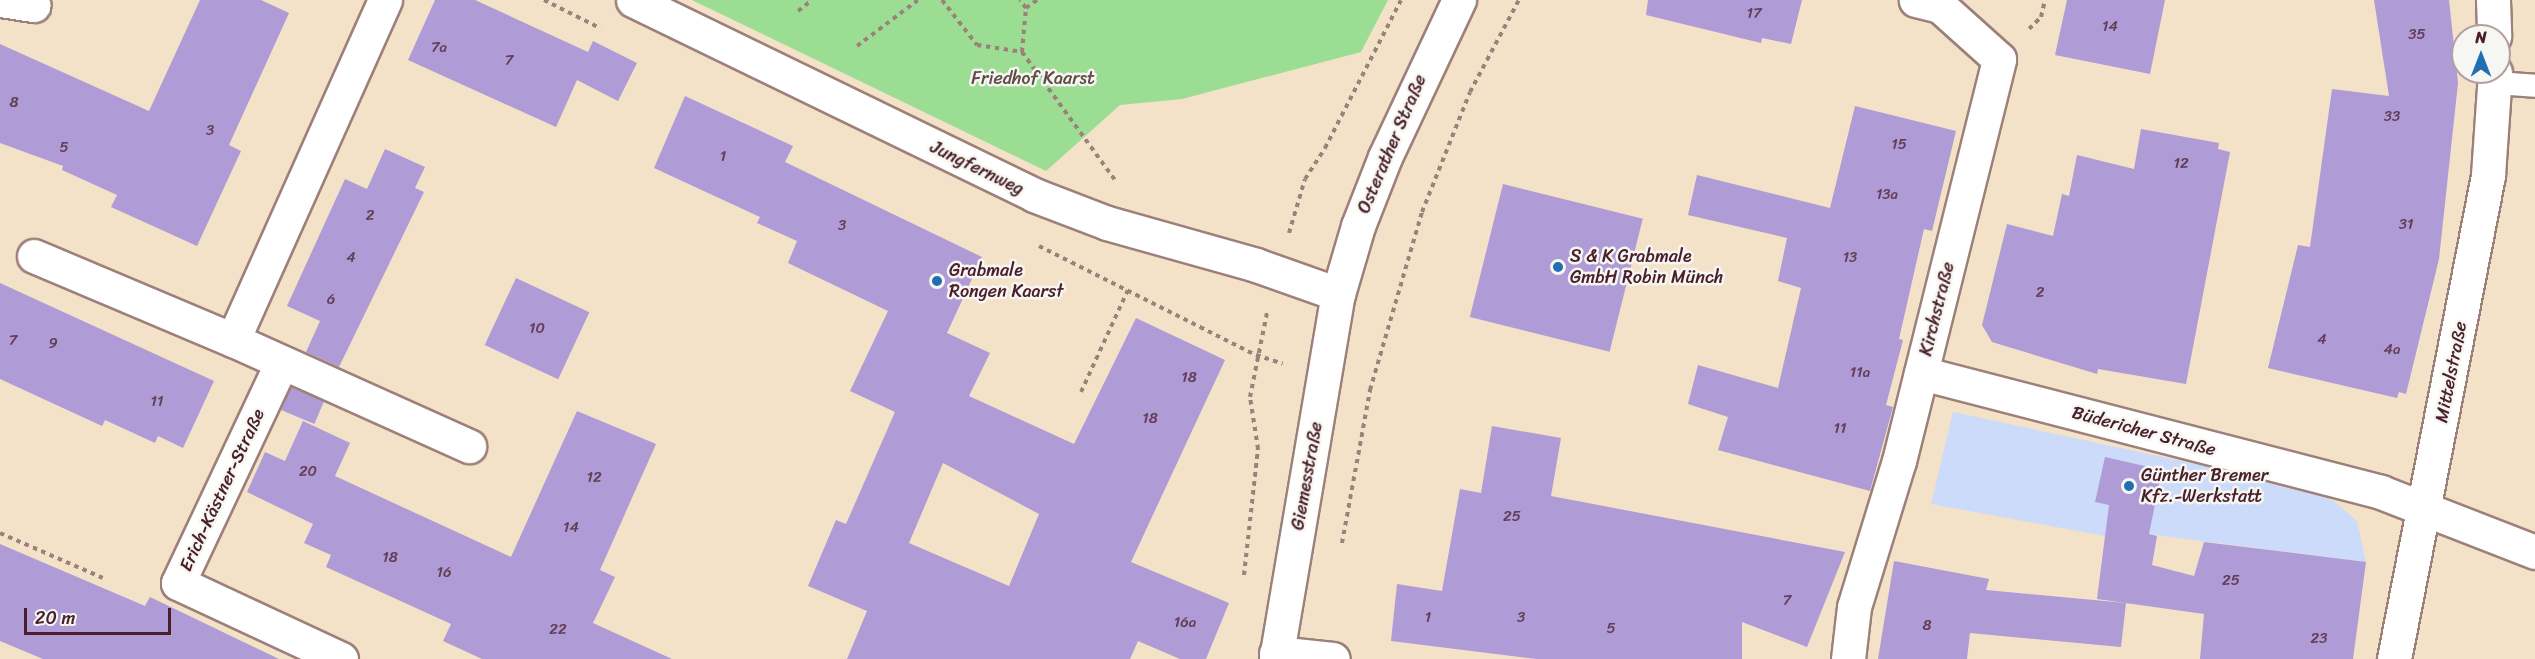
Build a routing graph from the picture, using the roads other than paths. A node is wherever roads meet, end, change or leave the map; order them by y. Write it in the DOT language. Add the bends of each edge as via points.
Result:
graph roads {
  1 [pos="1,0"];
  2 [pos="385,0"];
  3 [pos="633,0"];
  4 [pos="1459,0"];
  5 [pos="1916,0"];
  6 [pos="2493,0"];
  7 [pos="34,5"];
  8 [pos="2494,24"];
  9 [pos="2511,81"];
  10 [pos="2496,84"];
  11 [pos="2535,86"];
  12 [pos="34,256"];
  13 [pos="1338,294"];
  14 [pos="232,340"];
  15 [pos="281,364"];
  16 [pos="1922,373"];
  17 [pos="469,446"];
  18 [pos="2423,508"];
  19 [pos="2535,552"];
  20 [pos="1276,656"];
  21 [pos="341,659"];
  22 [pos="1333,659"];
  23 [pos="1848,659"];
  24 [pos="2394,659"];
  1 -- 7 [label="street"];
  2 -- 14 [label="street"];
  3 -- 13 [label="street, Jungfernweg" via="1034,195"];
  4 -- 13 [label="street, Osterather Straße" via="1385,158 1358,226"];
  5 -- 16 [label="street, Kirchstraße" via="1940,6 1999,59"];
  6 -- 8 [label="street"];
  9 -- 11 [label="lane, Mittelstraße"];
  10 -- 18 [label="street, Mittelstraße" via="2488,175"];
  12 -- 14 [label="street"];
  13 -- 20 [label="street, Giemesstraße"];
  14 -- 15 [label="street"];
  15 -- 17 [label="street"];
  15 -- 21 [label="street, Erich-Kästner-Straße" via="178,583"];
  16 -- 18 [label="street, Büdericher Straße" via="2381,492"];
  16 -- 23 [label="street, Kirchstraße" via="1854,607"];
  18 -- 19 [label="street, Büdericher Straße"];
  18 -- 24 [label="street, Mittelstraße"];
  20 -- 22 [label="street"];
}
